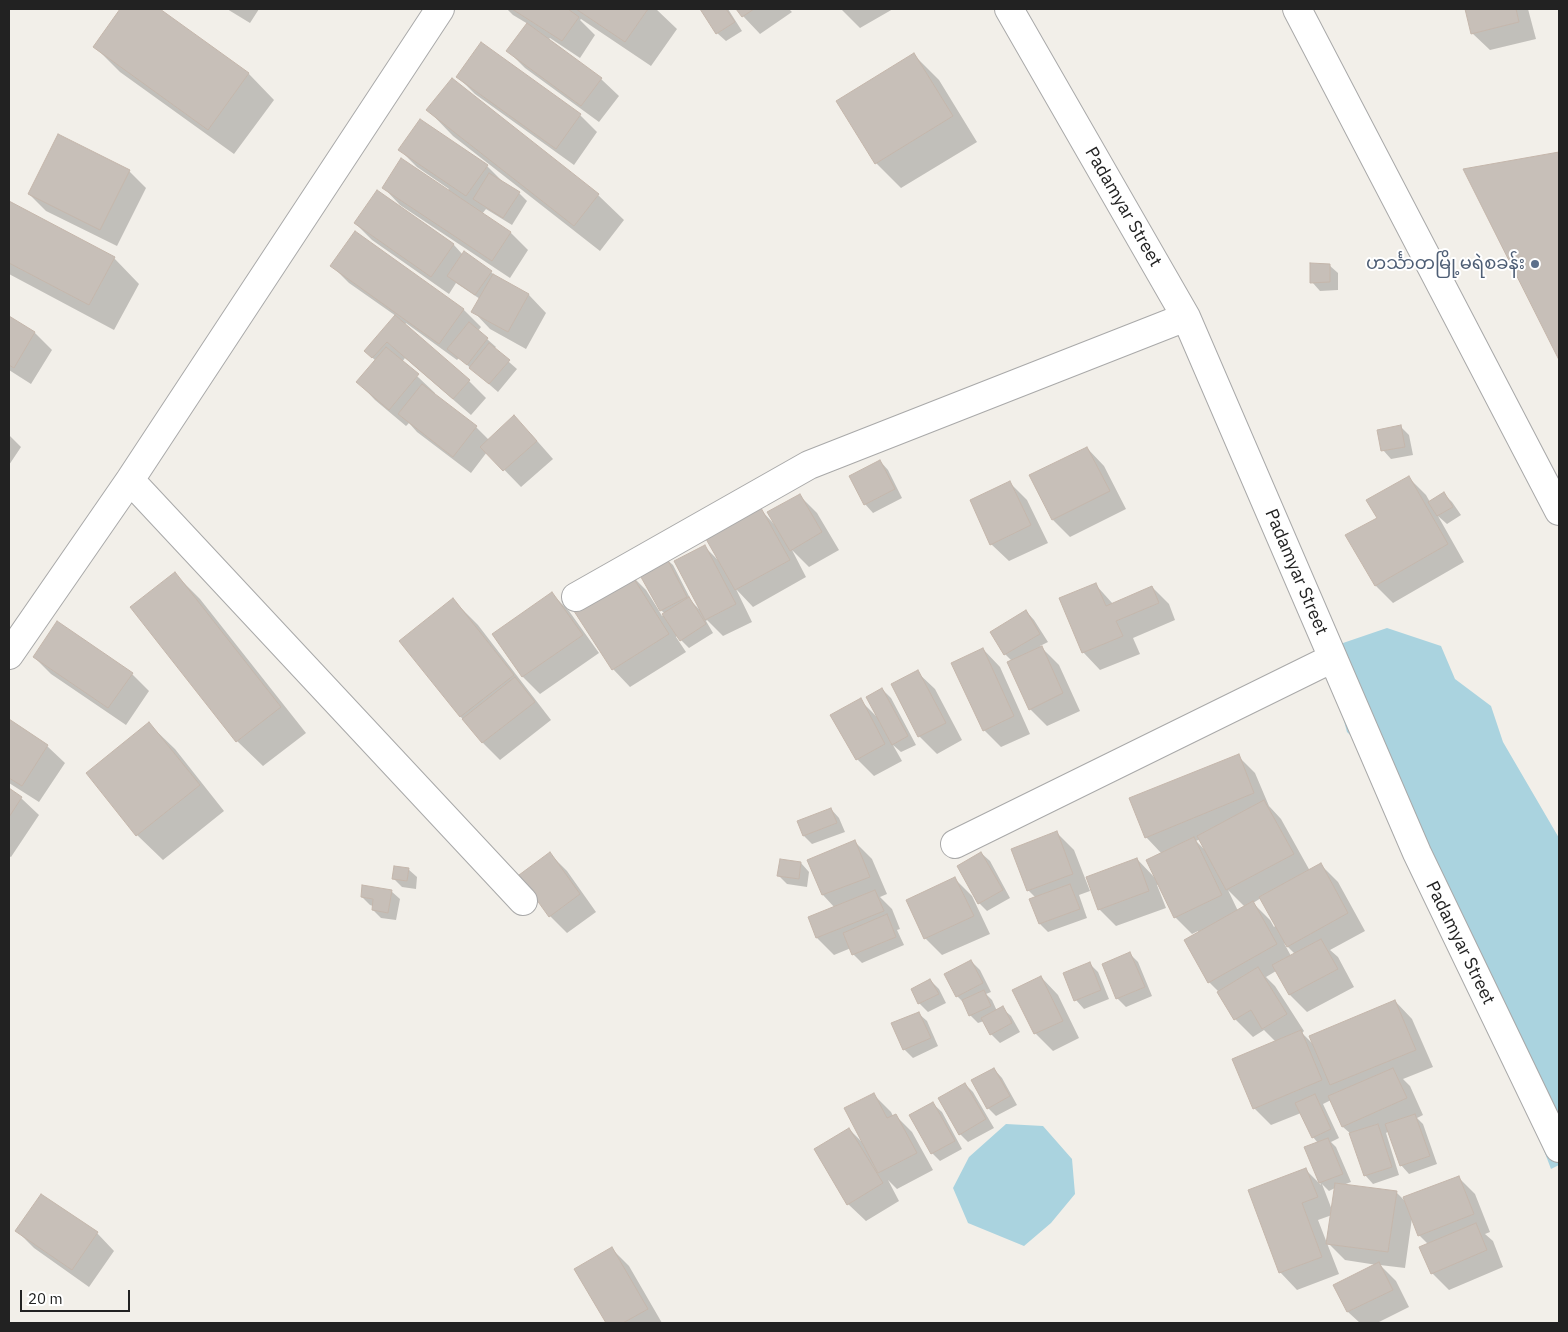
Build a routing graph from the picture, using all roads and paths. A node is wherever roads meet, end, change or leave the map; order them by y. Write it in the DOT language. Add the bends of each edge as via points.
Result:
graph roads {
  1 [pos="440,9"];
  2 [pos="1009,9"];
  3 [pos="1297,9"];
  4 [pos="1186,317"];
  5 [pos="130,480"];
  6 [pos="1559,511"];
  7 [pos="576,597"];
  8 [pos="9,655"];
  9 [pos="1333,658"];
  10 [pos="955,844"];
  11 [pos="523,901"];
  12 [pos="1559,1148"];
  1 -- 5 [label="street"];
  2 -- 4 [label="street, Padamyar Street"];
  3 -- 6 [label="street"];
  4 -- 7 [label="street" via="809,465"];
  4 -- 9 [label="street, Padamyar Street"];
  5 -- 8 [label="street"];
  5 -- 11 [label="street"];
  9 -- 10 [label="street"];
  9 -- 12 [label="street, Padamyar Street" via="1417,852"];
}
